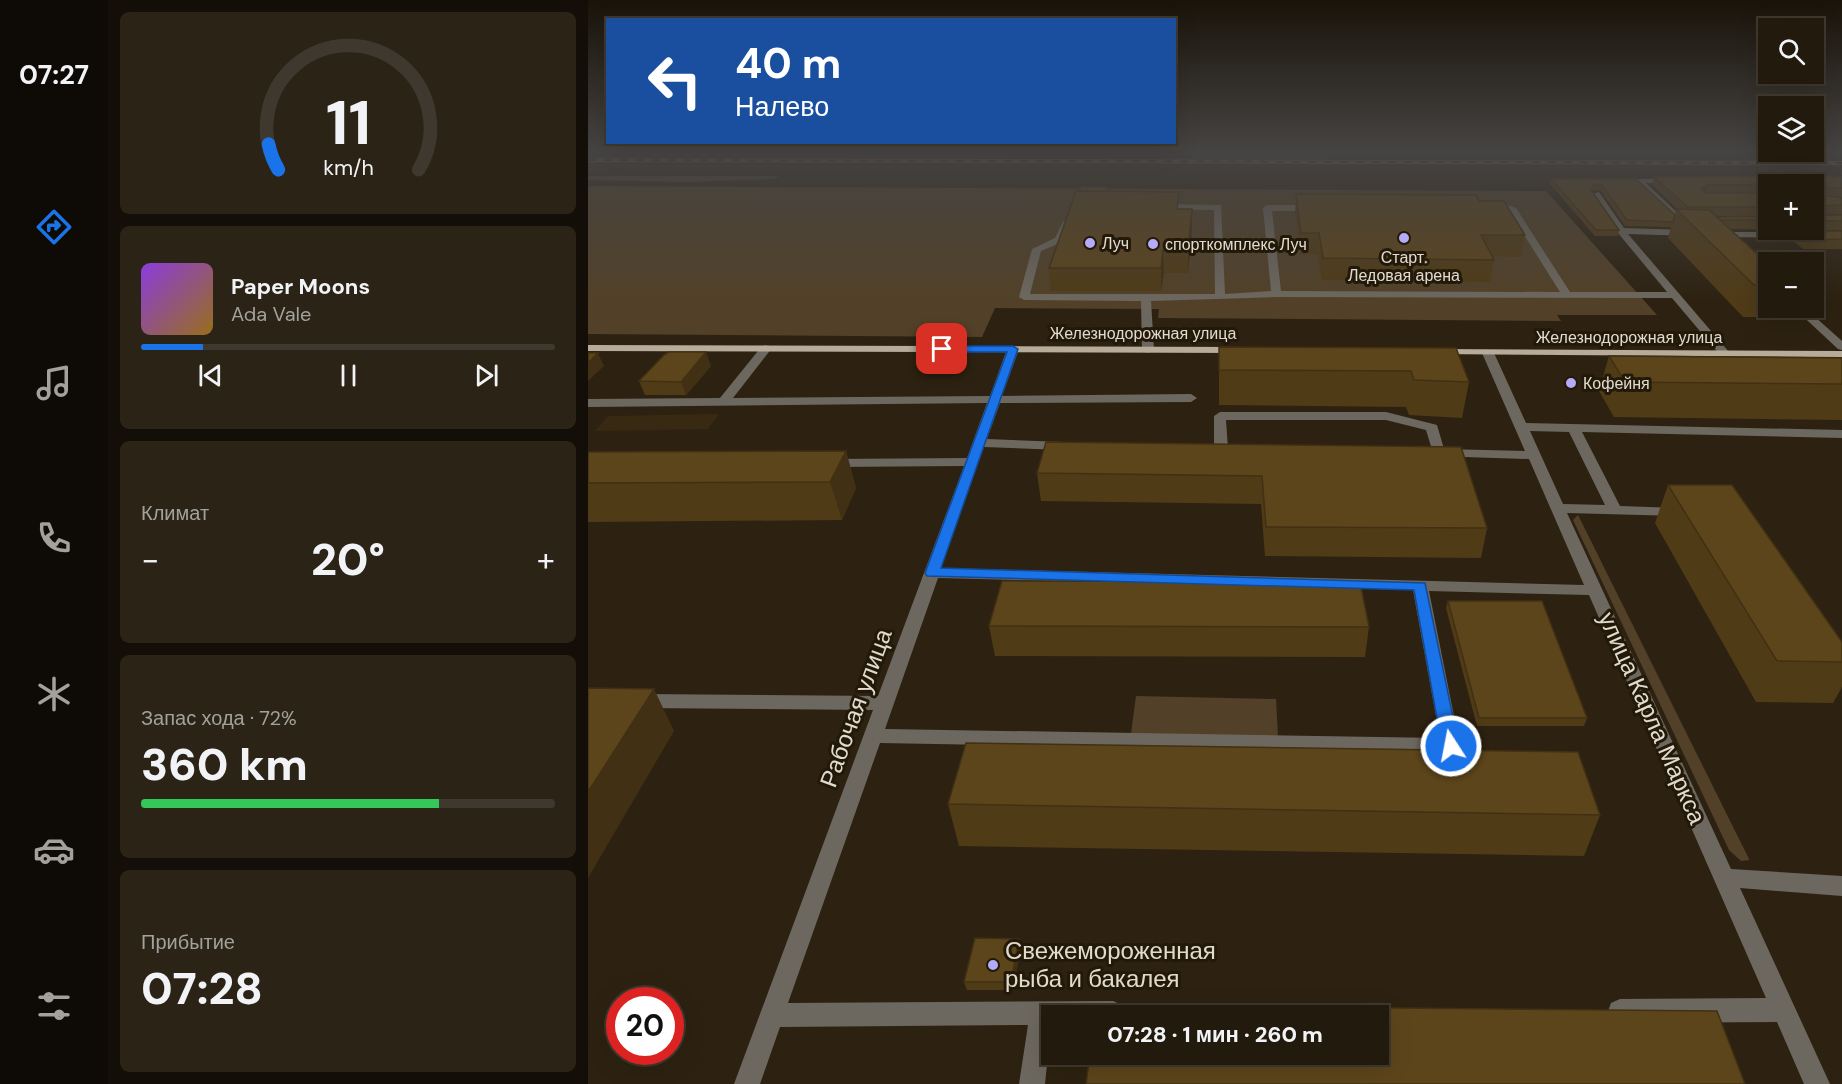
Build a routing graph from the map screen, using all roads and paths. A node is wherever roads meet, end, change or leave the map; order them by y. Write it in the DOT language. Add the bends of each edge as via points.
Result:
graph roads {
  1 [pos="1601,202"];
  2 [pos="1662,202"];
  3 [pos="1151,207"];
  4 [pos="1326,208"];
  5 [pos="1477,208"];
  6 [pos="1069,215"];
  7 [pos="1683,221"];
  8 [pos="1694,221"];
  9 [pos="1622,231"];
  10 [pos="1707,234"];
  11 [pos="1842,235"];
  12 [pos="1727,243"];
  13 [pos="1276,294"];
  14 [pos="1567,295"];
  15 [pos="1674,295"];
  16 [pos="1220,297"];
  17 [pos="1146,298"];
  18 [pos="1810,318"];
  19 [pos="1842,347"];
  20 [pos="588,348"];
  21 [pos="766,348"];
  22 [pos="1013,349"];
  23 [pos="1148,350"];
  24 [pos="1254,350"];
  25 [pos="1428,352"];
  26 [pos="1488,353"];
  27 [pos="1725,354"];
  28 [pos="1842,354"];
  29 [pos="1191,398"];
  30 [pos="994,399"];
  31 [pos="588,403"];
  32 [pos="723,403"];
  33 [pos="1522,427"];
  34 [pos="1573,427"];
  35 [pos="1842,434"];
  36 [pos="979,444"];
  37 [pos="1077,447"];
  38 [pos="1221,449"];
  39 [pos="1534,455"];
  40 [pos="972,462"];
  41 [pos="813,464"];
  42 [pos="1558,508"];
  43 [pos="1614,509"];
  44 [pos="1697,513"];
  45 [pos="932,573"];
  46 [pos="1420,586"];
  47 [pos="1595,590"];
  48 [pos="623,701"];
  49 [pos="885,703"];
  50 [pos="873,736"];
  51 [pos="1724,878"];
  52 [pos="1842,886"];
  53 [pos="1784,1010"];
  54 [pos="1603,1011"];
  55 [pos="1041,1014"];
  56 [pos="771,1015"];
  57 [pos="1041,1021"];
  58 [pos="747,1084"];
  59 [pos="1032,1084"];
  60 [pos="1817,1084"];
  1 -- 9 [label="street"];
  2 -- 7 [label="street"];
  3 -- 16 [label="street" via="1218,207"];
  4 -- 13 [label="street" via="1268,207"];
  5 -- 14 [label="street" via="1512,208"];
  6 -- 17 [label="street" via="1059,240 1037,249 1024,297"];
  7 -- 8 [label="street"];
  7 -- 10 [label="street"];
  9 -- 10 [label="street"];
  9 -- 15 [label="street"];
  10 -- 11 [label="street"];
  10 -- 12 [label="street"];
  13 -- 14 [label="street"];
  13 -- 16 [label="street"];
  14 -- 15 [label="street"];
  15 -- 27 [label="street"];
  16 -- 17 [label="street"];
  17 -- 23 [label="street"];
  18 -- 19 [label="street"];
  20 -- 21 [label="main road, Железнодорожная улица"];
  21 -- 22 [label="main road, Железнодорожная улица"];
  21 -- 32 [label="street"];
  22 -- 23 [label="main road, Железнодорожная улица"];
  22 -- 30 [label="street, Рабочая улица"];
  23 -- 24 [label="main road, Железнодорожная улица"];
  25 -- 26 [label="main road, Железнодорожная улица"];
  26 -- 27 [label="main road, Железнодорожная улица"];
  26 -- 33 [label="street, улица Карла Маркса"];
  27 -- 28 [label="main road, Железнодорожная улица"];
  29 -- 30 [label="street"];
  30 -- 32 [label="street"];
  30 -- 36 [label="street, Рабочая улица"];
  31 -- 32 [label="street"];
  33 -- 34 [label="street"];
  33 -- 39 [label="street, улица Карла Маркса"];
  34 -- 35 [label="street"];
  34 -- 43 [label="street"];
  36 -- 37 [label="street"];
  36 -- 40 [label="street, Рабочая улица"];
  38 -- 39 [label="street" via="1220,416 1386,416 1432,428 1433,453"];
  39 -- 42 [label="street, улица Карла Маркса"];
  40 -- 41 [label="street"];
  40 -- 45 [label="street, Рабочая улица"];
  42 -- 43 [label="street"];
  42 -- 47 [label="street, улица Карла Маркса"];
  43 -- 44 [label="street"];
  45 -- 46 [label="street"];
  45 -- 49 [label="street, Рабочая улица"];
  46 -- 47 [label="street"];
  46 -- 50 [label="street" via="1451,746"];
  47 -- 51 [label="street, улица Карла Маркса"];
  48 -- 49 [label="street"];
  49 -- 50 [label="street, Рабочая улица"];
  50 -- 56 [label="street, Рабочая улица"];
  51 -- 52 [label="street"];
  51 -- 53 [label="street, улица Карла Маркса"];
  53 -- 54 [label="street"];
  53 -- 60 [label="street, улица Карла Маркса"];
  55 -- 56 [label="street"];
  56 -- 58 [label="street, Рабочая улица"];
  57 -- 59 [label="street"];
}
